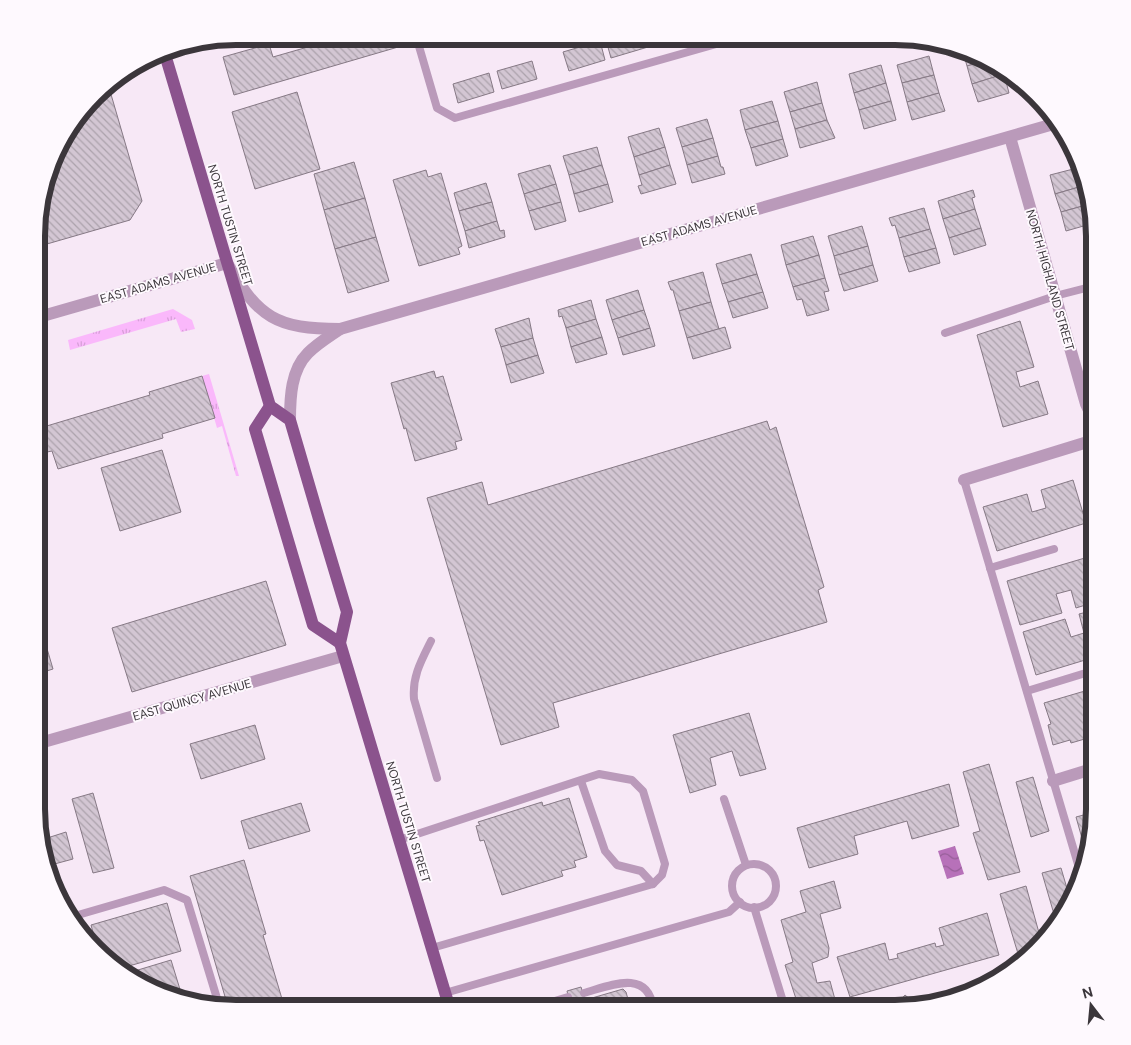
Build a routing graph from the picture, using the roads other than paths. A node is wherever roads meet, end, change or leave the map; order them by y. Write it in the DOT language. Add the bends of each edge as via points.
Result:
graph roads {
  1 [pos="419,45"];
  2 [pos="713,45"];
  3 [pos="166,59"];
  4 [pos="1050,125"];
  5 [pos="1010,137"];
  6 [pos="227,263"];
  7 [pos="1086,288"];
  8 [pos="1055,296"];
  9 [pos="45,315"];
  10 [pos="340,329"];
  11 [pos="945,333"];
  12 [pos="1086,404"];
  13 [pos="270,406"];
  14 [pos="290,420"];
  15 [pos="1086,442"];
  16 [pos="964,480"];
  17 [pos="1054,549"];
  18 [pos="990,568"];
  19 [pos="431,641"];
  20 [pos="340,643"];
  21 [pos="343,656"];
  22 [pos="1086,673"];
  23 [pos="1027,691"];
  24 [pos="45,742"];
  25 [pos="1086,771"];
  26 [pos="437,778"];
  27 [pos="581,781"];
  28 [pos="1053,781"];
  29 [pos="724,799"];
  30 [pos="399,840"];
  31 [pos="1078,863"];
  32 [pos="746,865"];
  33 [pos="653,884"];
  34 [pos="740,902"];
  35 [pos="754,907"];
  36 [pos="77,915"];
  37 [pos="432,948"];
  38 [pos="445,993"];
  39 [pos="584,993"];
  40 [pos="568,997"];
  41 [pos="217,999"];
  42 [pos="447,1000"];
  43 [pos="558,1000"];
  44 [pos="651,1000"];
  45 [pos="783,1000"];
  1 -- 2 [label="lane" via="437,108 455,118"];
  3 -- 6 [label="main road, NORTH TUSTIN STREET"];
  4 -- 5 [label="street, EAST ADAMS AVENUE"];
  5 -- 8 [label="street, NORTH HIGHLAND STREET"];
  5 -- 10 [label="street, EAST ADAMS AVENUE"];
  6 -- 9 [label="street, EAST ADAMS AVENUE"];
  6 -- 10 [label="street, EAST ADAMS AVENUE" via="241,288 278,320 304,328"];
  6 -- 13 [label="main road, NORTH TUSTIN STREET"];
  7 -- 8 [label="lane"];
  8 -- 11 [label="lane"];
  8 -- 12 [label="street, NORTH HIGHLAND STREET"];
  10 -- 14 [label="street, EAST ADAMS AVENUE" via="301,362 292,389"];
  13 -- 14 [label="main road"];
  13 -- 20 [label="main road" via="255,429 312,625"];
  14 -- 20 [label="main road, NORTH TUSTIN STREET" via="347,612"];
  15 -- 16 [label="street"];
  16 -- 18 [label="lane"];
  17 -- 18 [label="lane"];
  18 -- 23 [label="lane"];
  19 -- 26 [label="lane" via="416,671 413,689"];
  20 -- 21 [label="main road, NORTH TUSTIN STREET"];
  21 -- 24 [label="street, EAST QUINCY AVENUE"];
  21 -- 30 [label="main road, NORTH TUSTIN STREET"];
  22 -- 23 [label="lane"];
  23 -- 28 [label="lane"];
  25 -- 28 [label="street"];
  27 -- 30 [label="lane"];
  27 -- 33 [label="lane" via="605,851 617,865 641,871"];
  27 -- 33 [label="lane" via="599,774 632,780 643,791 665,864 662,875"];
  28 -- 31 [label="lane"];
  29 -- 32 [label="lane"];
  30 -- 37 [label="main road, NORTH TUSTIN STREET"];
  32 -- 34 [label="lane" via="735,875 733,882 735,896"];
  32 -- 35 [label="lane" via="760,865 775,878 772,898"];
  33 -- 37 [label="lane"];
  34 -- 35 [label="lane"];
  34 -- 38 [label="lane" via="729,912"];
  35 -- 45 [label="lane"];
  36 -- 41 [label="lane" via="164,890 187,900"];
  37 -- 38 [label="main road, NORTH TUSTIN STREET"];
  38 -- 42 [label="main road, NORTH TUSTIN STREET"];
  39 -- 44 [label="lane" via="622,982 636,984 646,990"];
  40 -- 43 [label="lane"];
}
